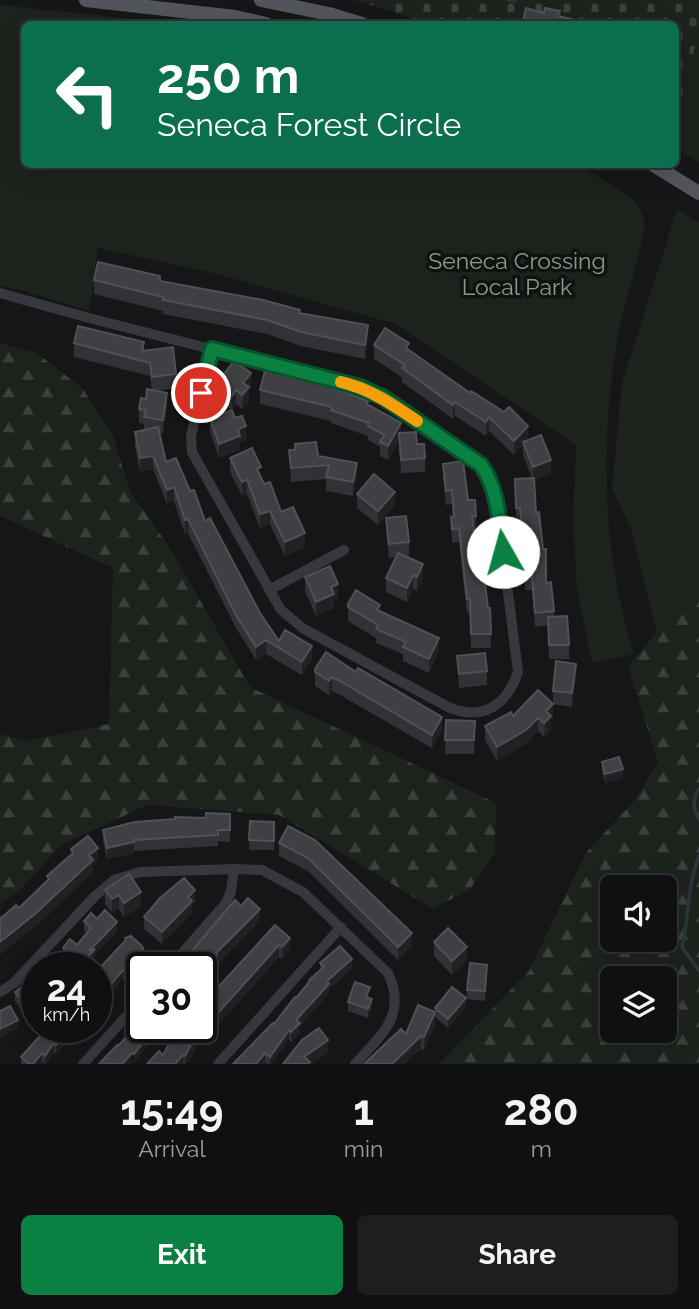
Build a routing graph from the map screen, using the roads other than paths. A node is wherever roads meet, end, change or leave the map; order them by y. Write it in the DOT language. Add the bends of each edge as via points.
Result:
graph roads {
  1 [pos="86,0"];
  2 [pos="261,0"];
  3 [pos="253,21"];
  4 [pos="352,21"];
  5 [pos="658,168"];
  6 [pos="699,193"];
  7 [pos="0,293"];
  8 [pos="212,349"];
  9 [pos="344,550"];
  10 [pos="269,590"];
  11 [pos="234,869"];
  12 [pos="341,927"];
  13 [pos="183,952"];
  14 [pos="0,992"];
  15 [pos="126,1017"];
  16 [pos="83,1064"];
  17 [pos="218,1064"];
  18 [pos="355,1064"];
  1 -- 3 [label="main road"];
  2 -- 4 [label="main road"];
  5 -- 6 [label="main road"];
  7 -- 8 [label="street"];
  8 -- 10 [label="street" via="191,436 192,452"];
  8 -- 10 [label="street" via="360,387 384,398 481,465 496,497 518,672 512,690 498,705 480,712 450,708 304,629 281,610"];
  9 -- 10 [label="street"];
  11 -- 12 [label="street" via="274,875 303,892"];
  11 -- 13 [label="street" via="226,903"];
  11 -- 14 [label="street" via="140,872 114,880"];
  12 -- 17 [label="street"];
  12 -- 18 [label="street" via="388,973 397,996 388,1026"];
  15 -- 16 [label="street"];
}
